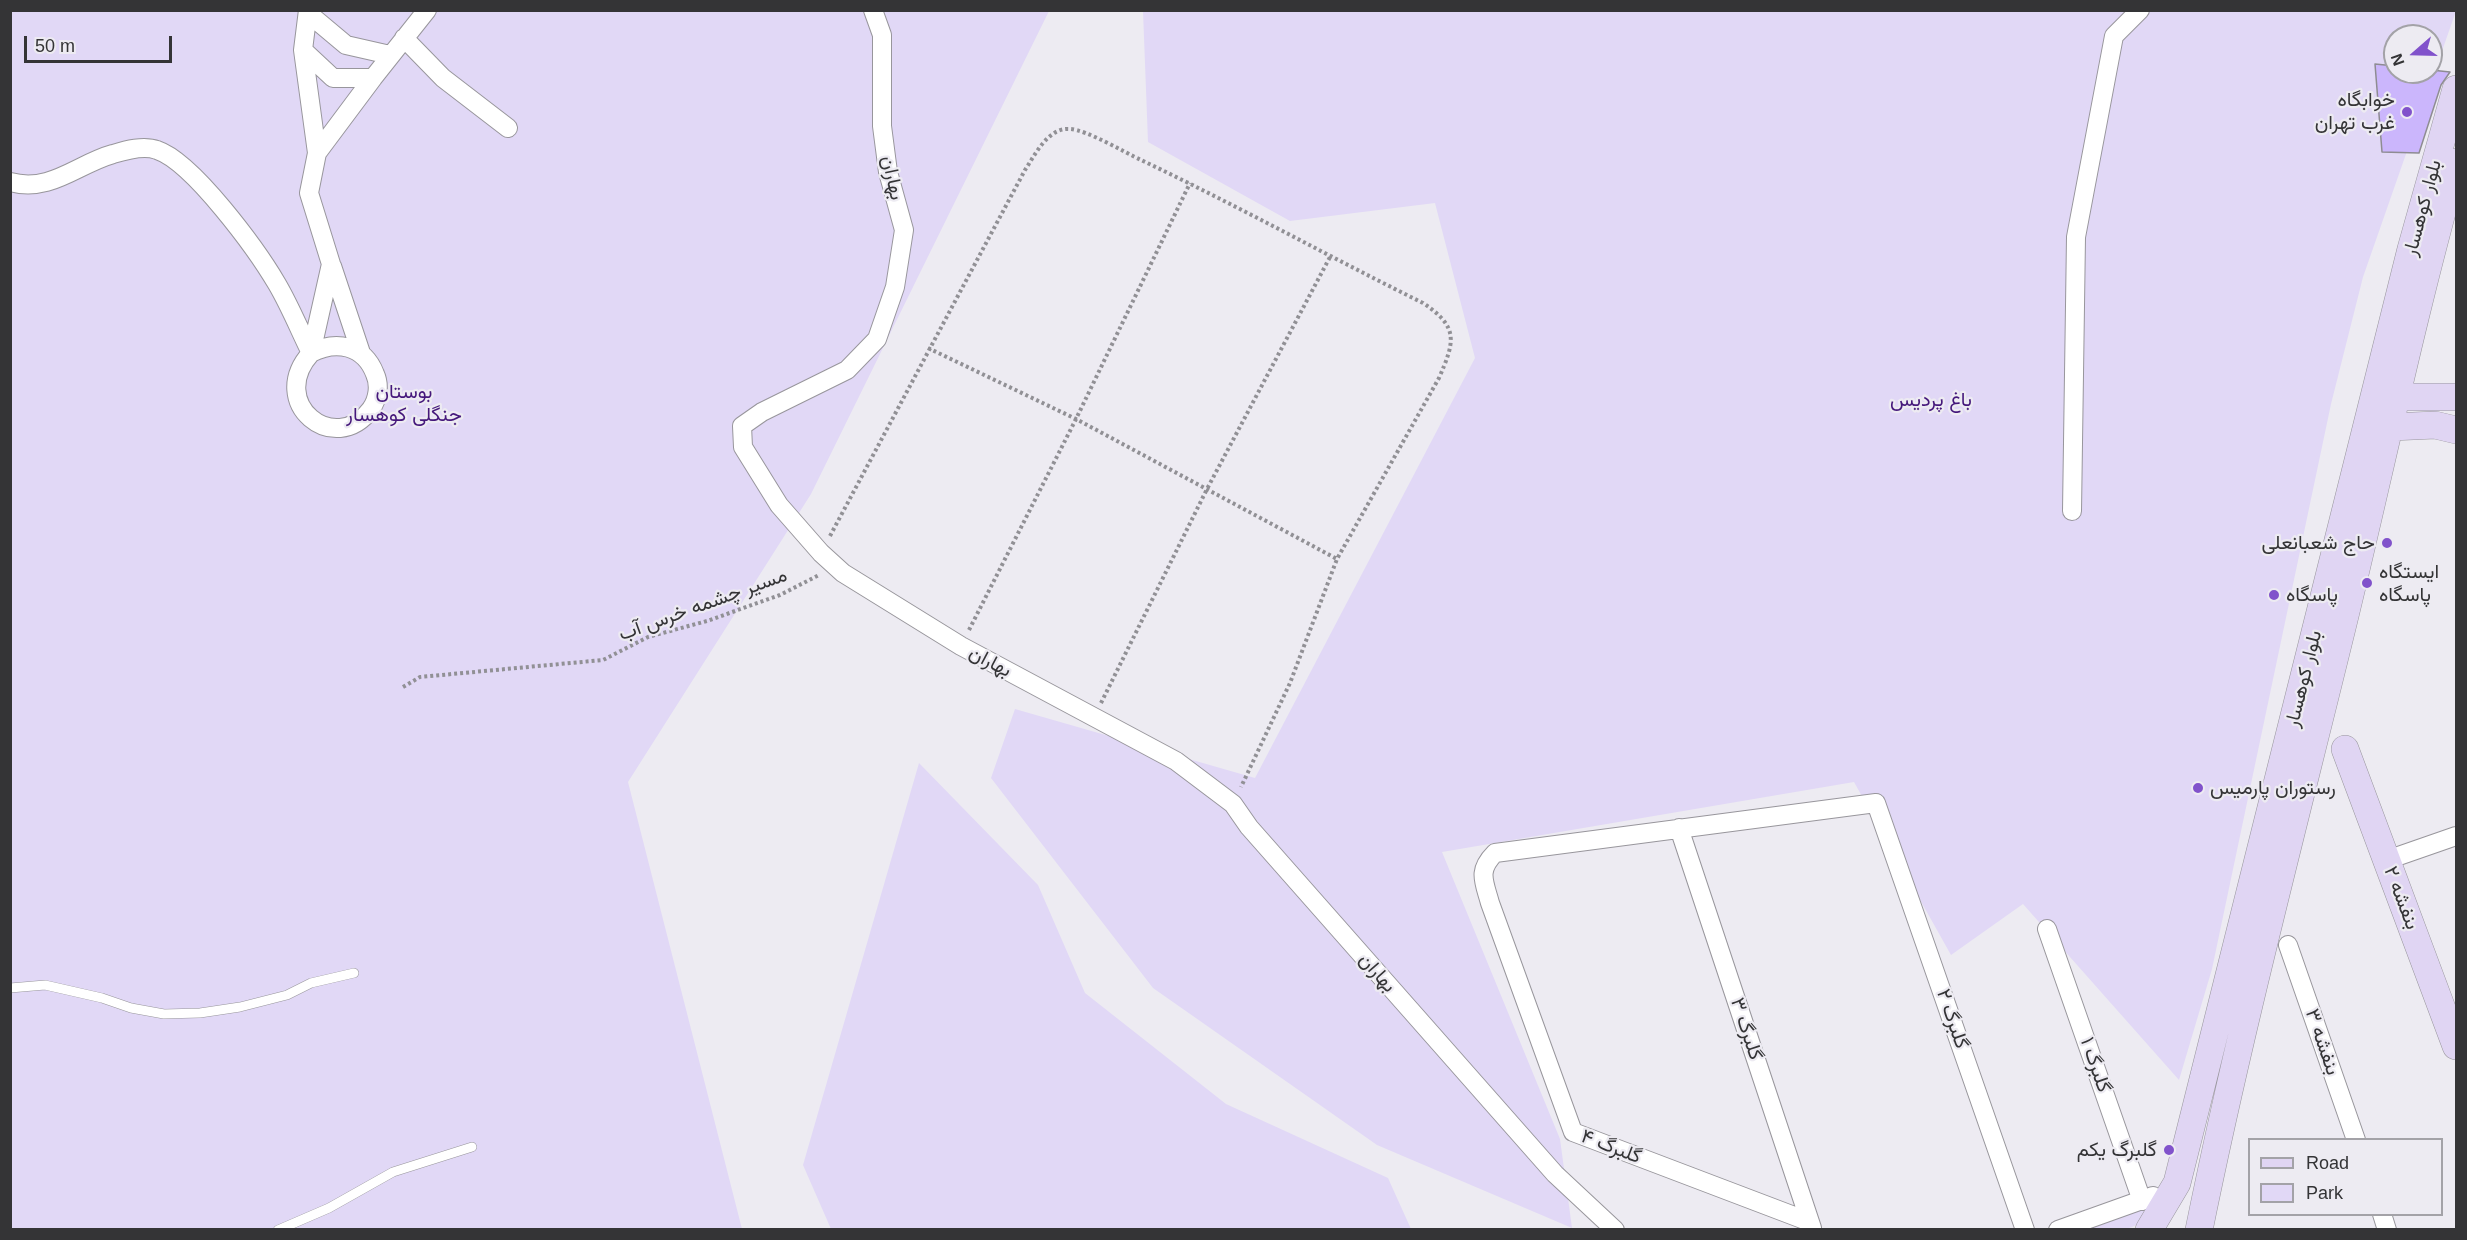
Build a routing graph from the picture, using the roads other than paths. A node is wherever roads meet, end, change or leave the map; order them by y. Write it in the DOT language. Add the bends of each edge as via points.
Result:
graph roads {
  1 [pos="427,10"];
  2 [pos="873,10"];
  3 [pos="2140,10"];
  4 [pos="309,12"];
  5 [pos="404,38"];
  6 [pos="303,50"];
  7 [pos="390,55"];
  8 [pos="373,78"];
  9 [pos="2457,89"];
  10 [pos="508,128"];
  11 [pos="317,153"];
  12 [pos="2457,162"];
  13 [pos="10,182"];
  14 [pos="331,264"];
  15 [pos="311,353"];
  16 [pos="362,353"];
  17 [pos="2397,397"];
  18 [pos="2457,397"];
  19 [pos="2391,427"];
  20 [pos="2457,430"];
  21 [pos="2072,511"];
  22 [pos="2346,749"];
  23 [pos="1679,828"];
  24 [pos="2457,836"];
  25 [pos="2387,860"];
  26 [pos="2047,928"];
  27 [pos="2288,945"];
  28 [pos="354,973"];
  29 [pos="10,988"];
  30 [pos="2457,1046"];
  31 [pos="2355,1138"];
  32 [pos="472,1147"];
  33 [pos="2177,1183"];
  34 [pos="2208,1185"];
  35 [pos="2142,1201"];
  36 [pos="1811,1226"];
  37 [pos="278,1230"];
  38 [pos="1615,1230"];
  39 [pos="2025,1230"];
  40 [pos="2058,1230"];
  41 [pos="2149,1230"];
  42 [pos="2199,1230"];
  43 [pos="2213,1230"];
  1 -- 5 [label="street"];
  2 -- 38 [label="street, بهاران" via="882,35 882,126 888,172 904,230 895,287 877,339 847,370 742,426 743,447 778,505 835,567 960,646 1176,761 1233,804 1249,827 1555,1174"];
  3 -- 21 [label="street" via="2114,36 2076,237"];
  4 -- 6 [label="street"];
  4 -- 7 [label="street" via="346,45"];
  5 -- 7 [label="street"];
  5 -- 10 [label="street" via="443,78"];
  6 -- 8 [label="street" via="333,78"];
  6 -- 11 [label="street"];
  7 -- 8 [label="street"];
  8 -- 11 [label="street"];
  9 -- 33 [label="main road, بلوار کوهسار" via="2411,249"];
  11 -- 14 [label="street" via="309,193"];
  12 -- 17 [label="main road, بلوار کوهسار" via="2430,254"];
  13 -- 15 [label="street" via="21,185 56,181 102,157 130,148 156,149 179,161 223,208 277,284"];
  14 -- 15 [label="street"];
  14 -- 16 [label="street"];
  15 -- 16 [label="street" via="335,345"];
  15 -- 16 [label="street" via="296,375 297,401 314,422 339,428 364,417 378,392 374,370"];
  17 -- 18 [label="main road"];
  17 -- 19 [label="main road, بلوار کوهسار"];
  19 -- 20 [label="main road" via="2435,424"];
  19 -- 34 [label="main road, بلوار کوهسار"];
  22 -- 25 [label="main road, بنفشه ۲"];
  23 -- 36 [label="street, گلبرگ ۳"];
  23 -- 36 [label="street, گلبرگ ۴" via="1495,852 1485,862 1483,874 1490,903 1573,1132"];
  23 -- 39 [label="street, گلبرگ ۲" via="1876,803"];
  24 -- 25 [label="street"];
  25 -- 30 [label="main road, بنفشه ۲"];
  26 -- 35 [label="street, گلبرگ ۱"];
  27 -- 31 [label="street, بنفشه ۳"];
  28 -- 29 [label="lane" via="311,983 277,998 200,1013 164,1014 45,985"];
  32 -- 37 [label="lane" via="393,1172 329,1208"];
  33 -- 35 [label="street"];
  33 -- 41 [label="main road, بلوار کوهسار"];
  34 -- 42 [label="main road, بلوار کوهسار"];
  34 -- 43 [label="main road"];
  35 -- 40 [label="street"];
}
